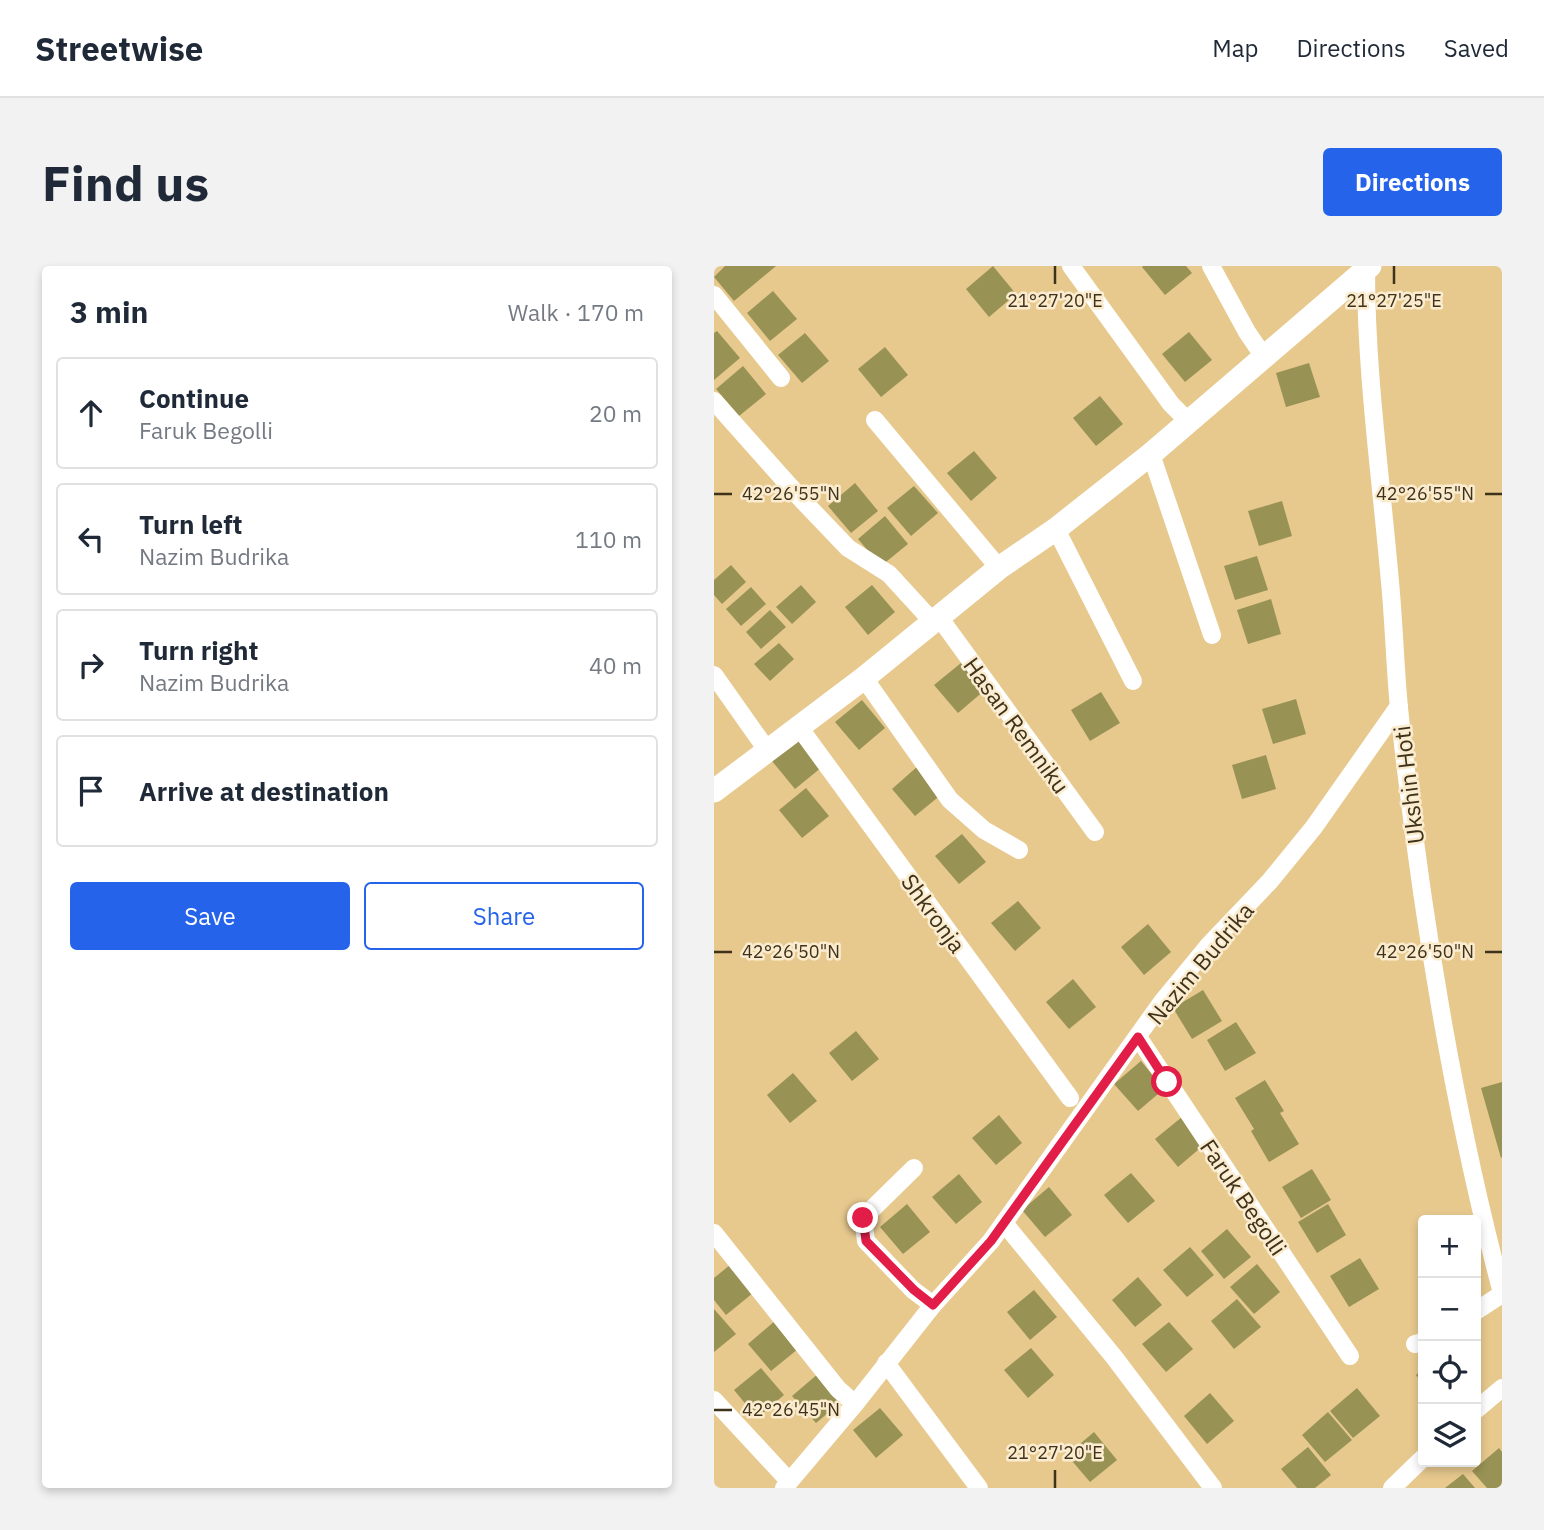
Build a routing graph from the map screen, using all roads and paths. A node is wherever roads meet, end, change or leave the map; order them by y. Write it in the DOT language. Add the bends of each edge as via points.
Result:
graph roads {
  1 [pos="1071,266"];
  2 [pos="1211,266"];
  3 [pos="1368,268"];
  4 [pos="714,295"];
  5 [pos="1264,357"];
  6 [pos="781,378"];
  7 [pos="714,401"];
  8 [pos="875,420"];
  9 [pos="1189,422"];
  10 [pos="1151,454"];
  11 [pos="1056,528"];
  12 [pos="999,568"];
  13 [pos="936,620"];
  14 [pos="1212,635"];
  15 [pos="714,675"];
  16 [pos="864,678"];
  17 [pos="1133,681"];
  18 [pos="1399,706"];
  19 [pos="799,727"];
  20 [pos="766,750"];
  21 [pos="714,791"];
  22 [pos="1095,832"];
  23 [pos="1019,850"];
  24 [pos="1138,1037"];
  25 [pos="1070,1098"];
  26 [pos="915,1168"];
  27 [pos="1004,1223"];
  28 [pos="714,1233"];
  29 [pos="1502,1293"];
  30 [pos="933,1305"];
  31 [pos="1481,1308"];
  32 [pos="1350,1356"];
  33 [pos="886,1363"];
  34 [pos="1502,1388"];
  35 [pos="714,1400"];
  36 [pos="855,1404"];
  37 [pos="1481,1405"];
  38 [pos="1418,1463"];
  39 [pos="786,1485"];
  40 [pos="979,1488"];
  41 [pos="1213,1488"];
  42 [pos="1392,1488"];
  1 -- 9 [label="street"];
  2 -- 5 [label="street"];
  3 -- 5 [label="street"];
  3 -- 18 [label="street, Ukshin Hoti" via="1366,303 1377,461"];
  4 -- 6 [label="street"];
  5 -- 9 [label="street"];
  7 -- 13 [label="street, Hasan Remniku" via="848,548 889,574"];
  8 -- 12 [label="street"];
  9 -- 10 [label="street"];
  10 -- 11 [label="street"];
  10 -- 14 [label="street"];
  11 -- 12 [label="street"];
  11 -- 17 [label="street"];
  12 -- 13 [label="street"];
  13 -- 16 [label="street"];
  13 -- 22 [label="street, Hasan Remniku"];
  15 -- 20 [label="street"];
  16 -- 19 [label="street"];
  16 -- 23 [label="street" via="950,800 984,830"];
  18 -- 24 [label="street, Nazim Budrika" via="1314,827 1162,1002"];
  18 -- 29 [label="street, Ukshin Hoti" via="1428,939 1454,1088"];
  19 -- 20 [label="street"];
  19 -- 25 [label="street, Shkronja"];
  20 -- 21 [label="street"];
  24 -- 27 [label="street, Nazim Budrika"];
  24 -- 32 [label="street, Faruk Begolli"];
  26 -- 30 [label="street" via="863,1218 866,1241"];
  27 -- 30 [label="street, Nazim Budrika"];
  27 -- 41 [label="street"];
  28 -- 36 [label="street" via="838,1389"];
  29 -- 31 [label="street, Ukshin Hoti"];
  30 -- 33 [label="street, Nazim Budrika"];
  33 -- 36 [label="street, Nazim Budrika"];
  33 -- 40 [label="street"];
  34 -- 37 [label="street"];
  35 -- 39 [label="street"];
  36 -- 39 [label="street, Nazim Budrika"];
  38 -- 42 [label="street"];
}
